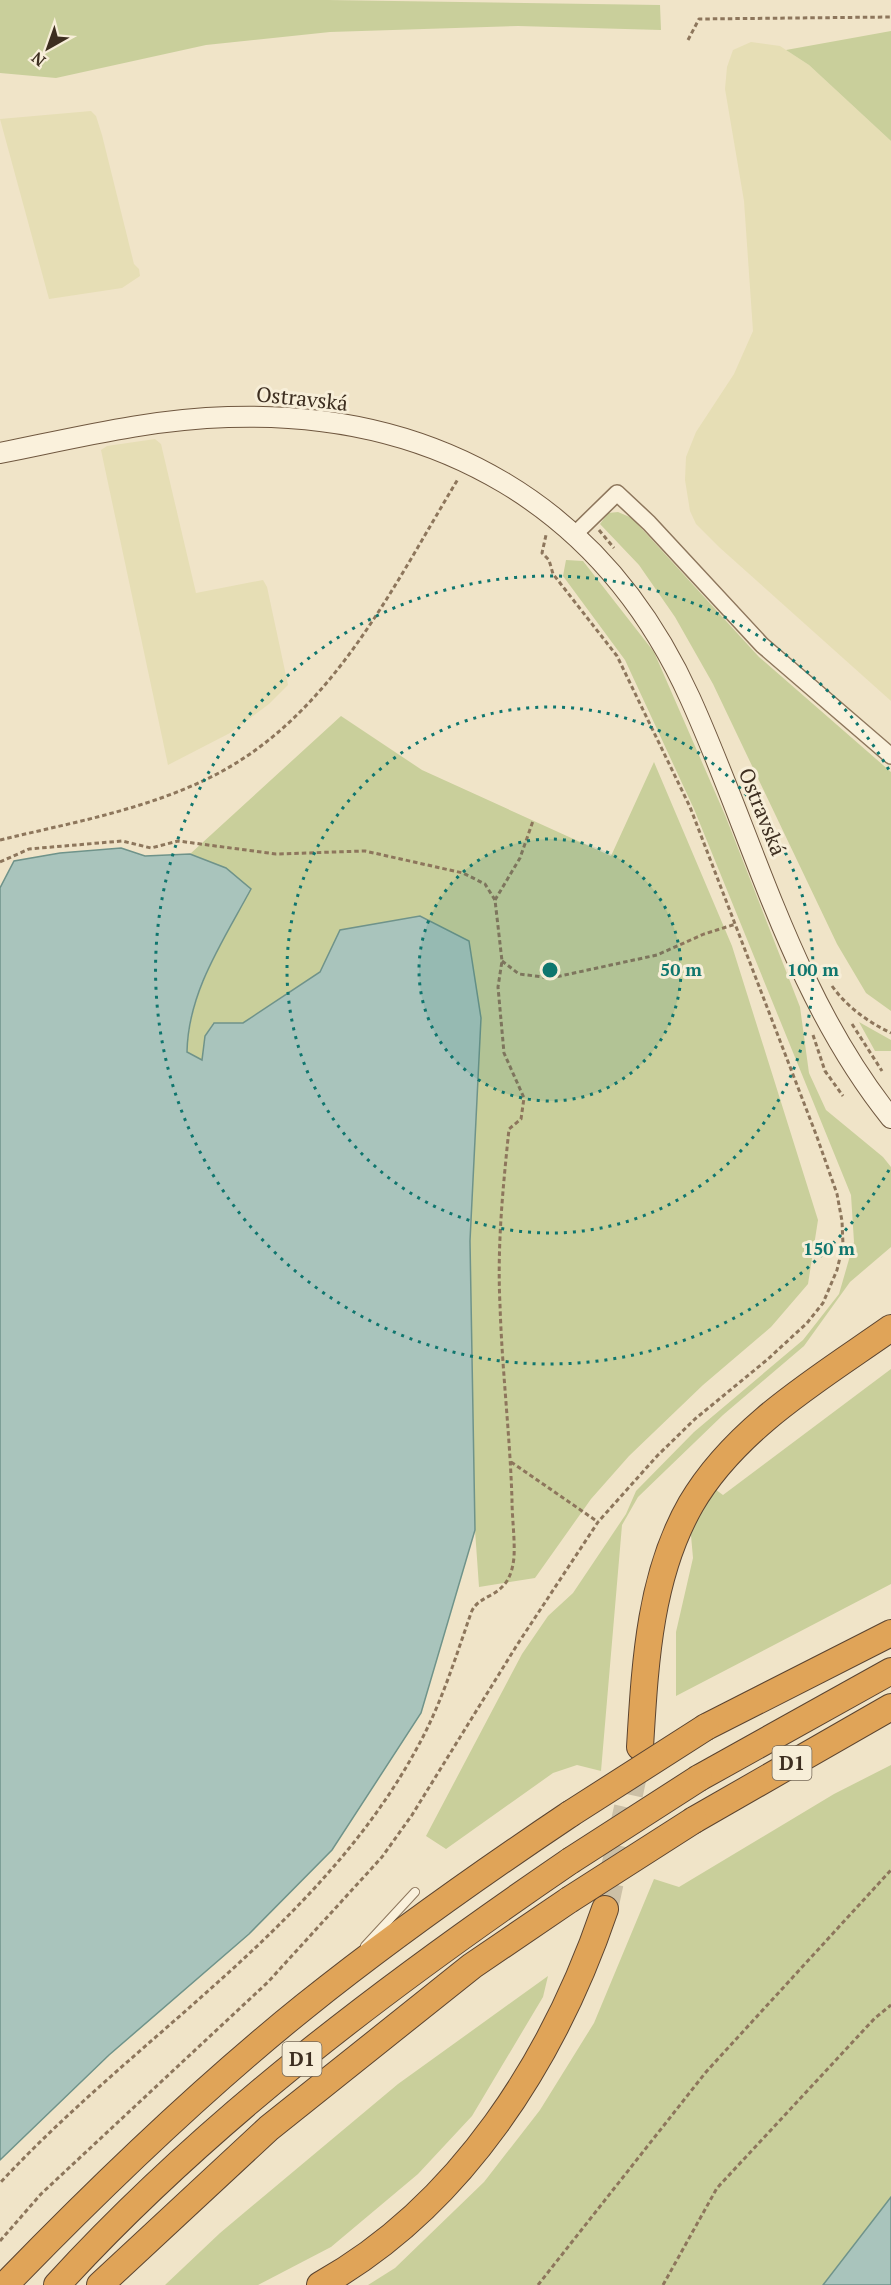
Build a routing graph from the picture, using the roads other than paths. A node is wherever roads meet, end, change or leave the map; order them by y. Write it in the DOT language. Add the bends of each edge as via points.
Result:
graph roads {
  1 [pos="0,453"];
  2 [pos="575,534"];
  3 [pos="891,756"];
  4 [pos="891,1118"];
  5 [pos="891,1328"];
  6 [pos="891,1633"];
  7 [pos="891,1671"];
  8 [pos="891,1707"];
  9 [pos="640,1748"];
  10 [pos="415,1892"];
  11 [pos="605,1909"];
  12 [pos="304,2007"];
  13 [pos="5,2285"];
  14 [pos="57,2285"];
  15 [pos="100,2285"];
  16 [pos="320,2285"];
  1 -- 2 [label="main road, Ostravská" via="126,428 216,418 321,423 411,440 458,459 515,488"];
  2 -- 3 [label="street" via="617,493 762,645"];
  2 -- 4 [label="main road, Ostravská" via="628,594 668,656 690,698 795,958 864,1084"];
  5 -- 9 [label="highway" via="800,1391 747,1437 717,1468 692,1503 657,1600 645,1669"];
  6 -- 12 [label="highway, bridge" via="706,1727 459,1890"];
  7 -- 14 [label="highway, D1, bridge" via="699,1778 455,1939 246,2105"];
  8 -- 15 [label="highway, D1, bridge" via="694,1820 472,1966 269,2128"];
  10 -- 12 [label="lane"];
  11 -- 16 [label="highway" via="562,2012 512,2104 419,2212 367,2256"];
  12 -- 13 [label="highway" via="95,2192"];
}
